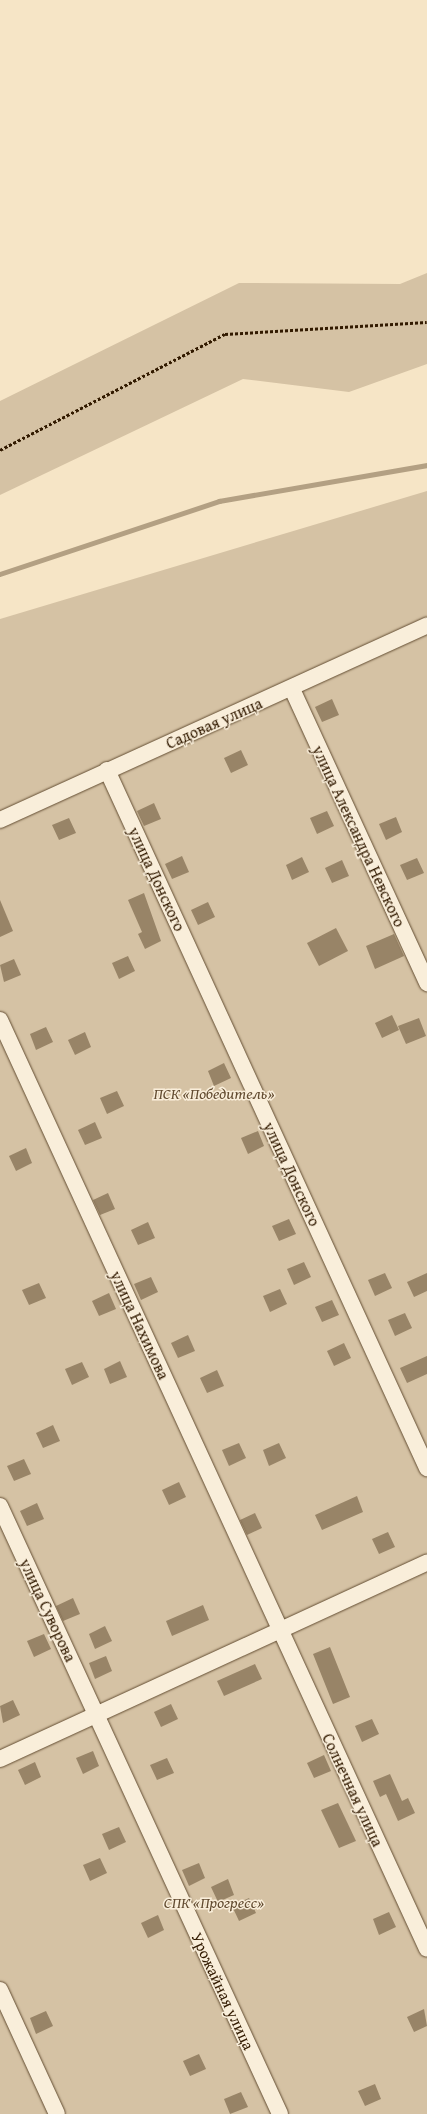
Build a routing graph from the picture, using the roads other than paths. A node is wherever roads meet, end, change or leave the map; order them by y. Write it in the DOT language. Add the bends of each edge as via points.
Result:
graph roads {
  1 [pos="427,625"];
  2 [pos="292,689"];
  3 [pos="107,770"];
  4 [pos="0,820"];
  5 [pos="427,983"];
  6 [pos="0,1020"];
  7 [pos="427,1468"];
  8 [pos="0,1506"];
  9 [pos="427,1563"];
  10 [pos="280,1630"];
  11 [pos="97,1715"];
  12 [pos="0,1759"];
  13 [pos="427,1949"];
  14 [pos="0,1990"];
  15 [pos="57,2114"];
  16 [pos="280,2114"];
  1 -- 2 [label="street, Садовая улица"];
  2 -- 3 [label="street, Садовая улица"];
  2 -- 5 [label="street, улица Александра Невского"];
  3 -- 4 [label="street, Садовая улица"];
  3 -- 7 [label="street, улица Донского"];
  6 -- 10 [label="street, улица Нахимова"];
  8 -- 11 [label="street, улица Суворова"];
  9 -- 10 [label="street"];
  10 -- 11 [label="street"];
  10 -- 13 [label="street, Солнечная улица"];
  11 -- 12 [label="street"];
  11 -- 16 [label="street, Урожайная улица"];
  14 -- 15 [label="street"];
}
